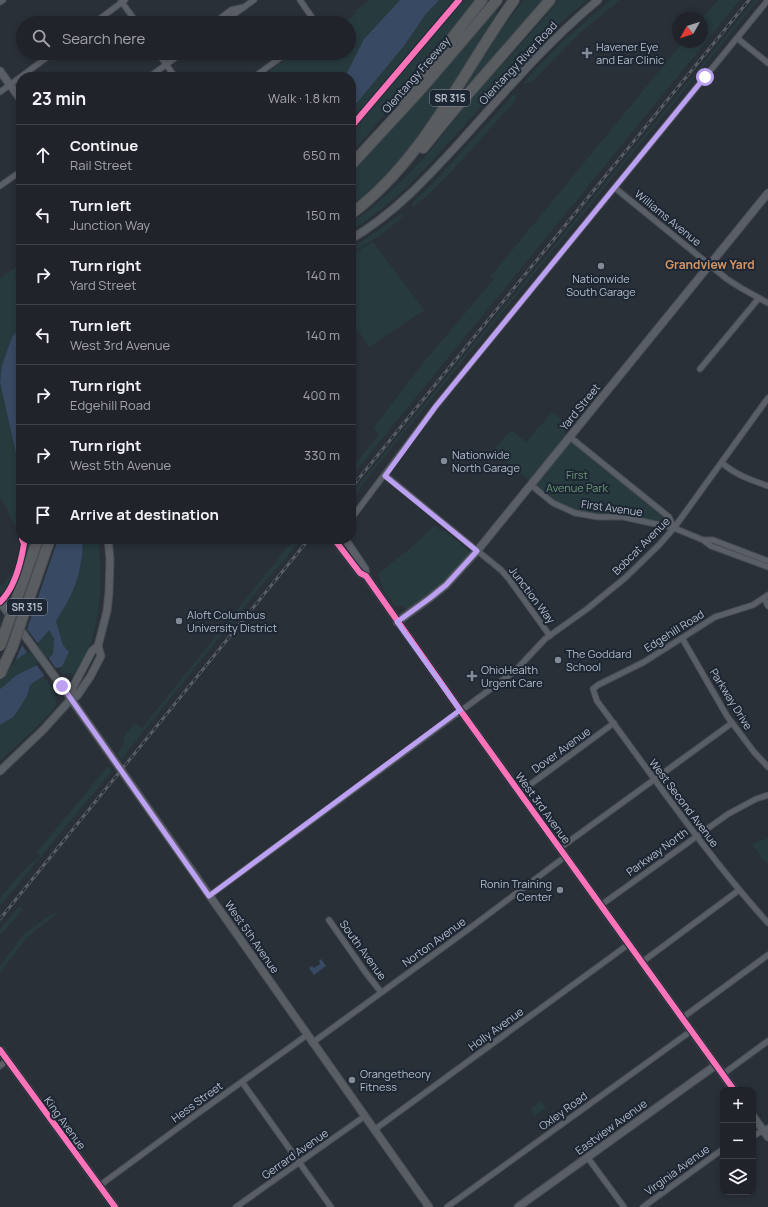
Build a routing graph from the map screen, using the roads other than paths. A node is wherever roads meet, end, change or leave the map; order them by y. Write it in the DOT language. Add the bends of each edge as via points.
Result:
graph roads {
  1 [pos="3,0"];
  2 [pos="254,0"];
  3 [pos="300,0"];
  4 [pos="482,0"];
  5 [pos="496,0"];
  6 [pos="514,0"];
  7 [pos="550,0"];
  8 [pos="598,0"];
  9 [pos="768,0"];
  10 [pos="123,1"];
  11 [pos="0,2"];
  12 [pos="245,6"];
  13 [pos="103,16"];
  14 [pos="133,16"];
  15 [pos="222,16"];
  16 [pos="231,16"];
  17 [pos="311,16"];
  18 [pos="737,38"];
  19 [pos="44,60"];
  20 [pos="163,60"];
  21 [pos="172,60"];
  22 [pos="277,60"];
  23 [pos="768,63"];
  24 [pos="166,64"];
  25 [pos="0,71"];
  26 [pos="27,72"];
  27 [pos="156,72"];
  28 [pos="172,72"];
  29 [pos="261,72"];
  30 [pos="16,81"];
  31 [pos="10,85"];
  32 [pos="0,92"];
  33 [pos="16,93"];
  34 [pos="381,134"];
  35 [pos="356,159"];
  36 [pos="16,175"];
  37 [pos="0,186"];
  38 [pos="384,186"];
  39 [pos="615,188"];
  40 [pos="768,193"];
  41 [pos="356,210"];
  42 [pos="356,236"];
  43 [pos="710,265"];
  44 [pos="759,298"];
  45 [pos="768,303"];
  46 [pos="700,369"];
  47 [pos="768,398"];
  48 [pos="570,437"];
  49 [pos="722,463"];
  50 [pos="385,476"];
  51 [pos="531,485"];
  52 [pos="768,486"];
  53 [pos="356,511"];
  54 [pos="674,528"];
  55 [pos="703,540"];
  56 [pos="36,544"];
  57 [pos="48,544"];
  58 [pos="108,544"];
  59 [pos="338,544"];
  60 [pos="348,544"];
  61 [pos="477,551"];
  62 [pos="768,561"];
  63 [pos="768,567"];
  64 [pos="366,576"];
  65 [pos="766,597"];
  66 [pos="0,602"];
  67 [pos="768,606"];
  68 [pos="397,622"];
  69 [pos="550,636"];
  70 [pos="682,638"];
  71 [pos="0,646"];
  72 [pos="0,674"];
  73 [pos="593,689"];
  74 [pos="71,699"];
  75 [pos="460,710"];
  76 [pos="614,723"];
  77 [pos="732,723"];
  78 [pos="768,766"];
  79 [pos="0,771"];
  80 [pos="654,780"];
  81 [pos="520,792"];
  82 [pos="768,795"];
  83 [pos="696,836"];
  84 [pos="560,848"];
  85 [pos="566,856"];
  86 [pos="739,890"];
  87 [pos="209,896"];
  88 [pos="601,905"];
  89 [pos="329,920"];
  90 [pos="768,923"];
  91 [pos="629,944"];
  92 [pos="768,955"];
  93 [pos="642,962"];
  94 [pos="381,992"];
  95 [pos="682,1018"];
  96 [pos="691,1031"];
  97 [pos="307,1035"];
  98 [pos="768,1042"];
  99 [pos="312,1043"];
  100 [pos="0,1050"];
  101 [pos="7,1060"];
  102 [pos="716,1065"];
  103 [pos="0,1066"];
  104 [pos="723,1074"];
  105 [pos="242,1082"];
  106 [pos="732,1087"];
  107 [pos="364,1116"];
  108 [pos="756,1119"];
  109 [pos="374,1130"];
  110 [pos="767,1132"];
  111 [pos="756,1135"];
  112 [pos="720,1151"];
  113 [pos="588,1158"];
  114 [pos="300,1163"];
  115 [pos="99,1186"];
  116 [pos="115,1207"];
  117 [pos="236,1207"];
  118 [pos="331,1207"];
  119 [pos="429,1207"];
  120 [pos="447,1207"];
  121 [pos="518,1207"];
  122 [pos="624,1207"];
  123 [pos="643,1207"];
  1 -- 11 [label="street"];
  2 -- 12 [label="street"];
  3 -- 17 [label="street"];
  4 -- 34 [label="highway" via="404,97"];
  5 -- 34 [label="highway, Olentangy Freeway / SR 315"];
  6 -- 38 [label="highway, SR 315" via="417,147"];
  7 -- 38 [label="highway" via="418,154"];
  8 -- 42 [label="main road, Olentangy River Road" via="530,64 418,187 378,221"];
  9 -- 18 [label="street"];
  10 -- 13 [label="street"];
  10 -- 14 [label="street"];
  12 -- 15 [label="street"];
  12 -- 16 [label="street"];
  18 -- 23 [label="street"];
  18 -- 39 [label="street"];
  19 -- 26 [label="street"];
  20 -- 24 [label="street"];
  21 -- 24 [label="street"];
  22 -- 29 [label="street"];
  24 -- 27 [label="street"];
  24 -- 28 [label="street"];
  25 -- 31 [label="street"];
  30 -- 31 [label="street"];
  31 -- 32 [label="street"];
  31 -- 33 [label="street"];
  34 -- 35 [label="highway, Olentangy Freeway / SR 315"];
  36 -- 37 [label="street"];
  38 -- 41 [label="highway, SR 315"];
  39 -- 43 [label="street, Williams Avenue"];
  39 -- 50 [label="street" via="436,406"];
  40 -- 43 [label="street, Yard Street"];
  43 -- 44 [label="street, Williams Avenue" via="734,284"];
  43 -- 48 [label="street, Yard Street"];
  44 -- 45 [label="street, Williams Avenue"];
  44 -- 46 [label="street"];
  47 -- 49 [label="street, Bobcat Avenue"];
  48 -- 51 [label="street, Yard Street"];
  48 -- 54 [label="street, First Avenue" via="669,517"];
  49 -- 52 [label="street" via="744,478"];
  49 -- 54 [label="street, Bobcat Avenue"];
  50 -- 53 [label="street"];
  50 -- 61 [label="street, Junction Way"];
  51 -- 54 [label="street, First Avenue" via="554,503 575,513 598,517 623,517"];
  51 -- 61 [label="street, Yard Street"];
  54 -- 55 [label="street, First Avenue"];
  54 -- 69 [label="street, Bobcat Avenue" via="625,578"];
  55 -- 62 [label="street, First Avenue" via="713,540"];
  55 -- 63 [label="street, First Avenue" via="711,546"];
  56 -- 71 [label="highway, SR 315, bridge"];
  57 -- 72 [label="highway, SR 315, bridge" via="12,648"];
  58 -- 74 [label="main road" via="109,592 98,646 101,656 78,696"];
  59 -- 64 [label="street, West 3rd Avenue"];
  60 -- 64 [label="street, West 3rd Avenue" via="365,569"];
  61 -- 68 [label="street, Yard Street" via="446,585"];
  61 -- 69 [label="street, Junction Way" via="509,579"];
  64 -- 68 [label="street, West 3rd Avenue"];
  65 -- 67 [label="street"];
  65 -- 70 [label="street, Edgehill Road" via="753,605 716,617"];
  66 -- 74 [label="main road, West 5th Avenue, bridge"];
  68 -- 75 [label="street, West 3rd Avenue"];
  69 -- 75 [label="street, Bobcat Avenue" via="515,671"];
  70 -- 73 [label="street, Edgehill Road"];
  70 -- 77 [label="street, Parkway Drive"];
  73 -- 76 [label="street, West Second Avenue" via="597,701"];
  74 -- 79 [label="main road"];
  74 -- 87 [label="main road, West 5th Avenue"];
  75 -- 81 [label="street, West 3rd Avenue"];
  75 -- 87 [label="street"];
  76 -- 80 [label="street, West Second Avenue"];
  76 -- 81 [label="street, Dover Avenue"];
  77 -- 78 [label="street, Parkway Drive"];
  77 -- 80 [label="street"];
  80 -- 83 [label="street, West Second Avenue"];
  80 -- 84 [label="street"];
  81 -- 84 [label="street, West 3rd Avenue"];
  82 -- 83 [label="street, Parkway North" via="737,808"];
  83 -- 86 [label="street, West Second Avenue"];
  83 -- 88 [label="street, Parkway North"];
  84 -- 85 [label="street, West 3rd Avenue"];
  85 -- 88 [label="street, West 3rd Avenue"];
  85 -- 94 [label="street, Norton Avenue"];
  86 -- 90 [label="street, West Second Avenue"];
  86 -- 93 [label="street"];
  87 -- 97 [label="main road, West 5th Avenue"];
  88 -- 91 [label="street, West 3rd Avenue"];
  89 -- 94 [label="street, South Avenue"];
  91 -- 93 [label="street, West 3rd Avenue"];
  91 -- 109 [label="street, Holly Avenue"];
  92 -- 95 [label="street"];
  93 -- 95 [label="street, West 3rd Avenue"];
  94 -- 99 [label="street, Norton Avenue"];
  95 -- 96 [label="street, West 3rd Avenue"];
  96 -- 102 [label="street, West 3rd Avenue"];
  96 -- 120 [label="street, Oxley Road"];
  97 -- 99 [label="main road, West 5th Avenue"];
  97 -- 105 [label="street, Hess Street"];
  98 -- 104 [label="street"];
  99 -- 107 [label="main road, West 5th Avenue"];
  100 -- 101 [label="street, King Avenue"];
  101 -- 103 [label="street"];
  101 -- 115 [label="street, King Avenue"];
  102 -- 104 [label="street, West 3rd Avenue"];
  102 -- 113 [label="street, Eastview Avenue"];
  104 -- 106 [label="street, West 3rd Avenue"];
  105 -- 114 [label="street"];
  105 -- 115 [label="street, Hess Street"];
  107 -- 109 [label="main road, West 5th Avenue"];
  107 -- 114 [label="street, Gerrard Avenue"];
  108 -- 110 [label="street"];
  109 -- 119 [label="main road, West 5th Avenue"];
  110 -- 111 [label="street"];
  112 -- 123 [label="street, Virginia Avenue"];
  113 -- 121 [label="street, Eastview Avenue"];
  113 -- 122 [label="street"];
  114 -- 117 [label="street, Gerrard Avenue"];
  114 -- 118 [label="street"];
  115 -- 116 [label="street, King Avenue"];
}
